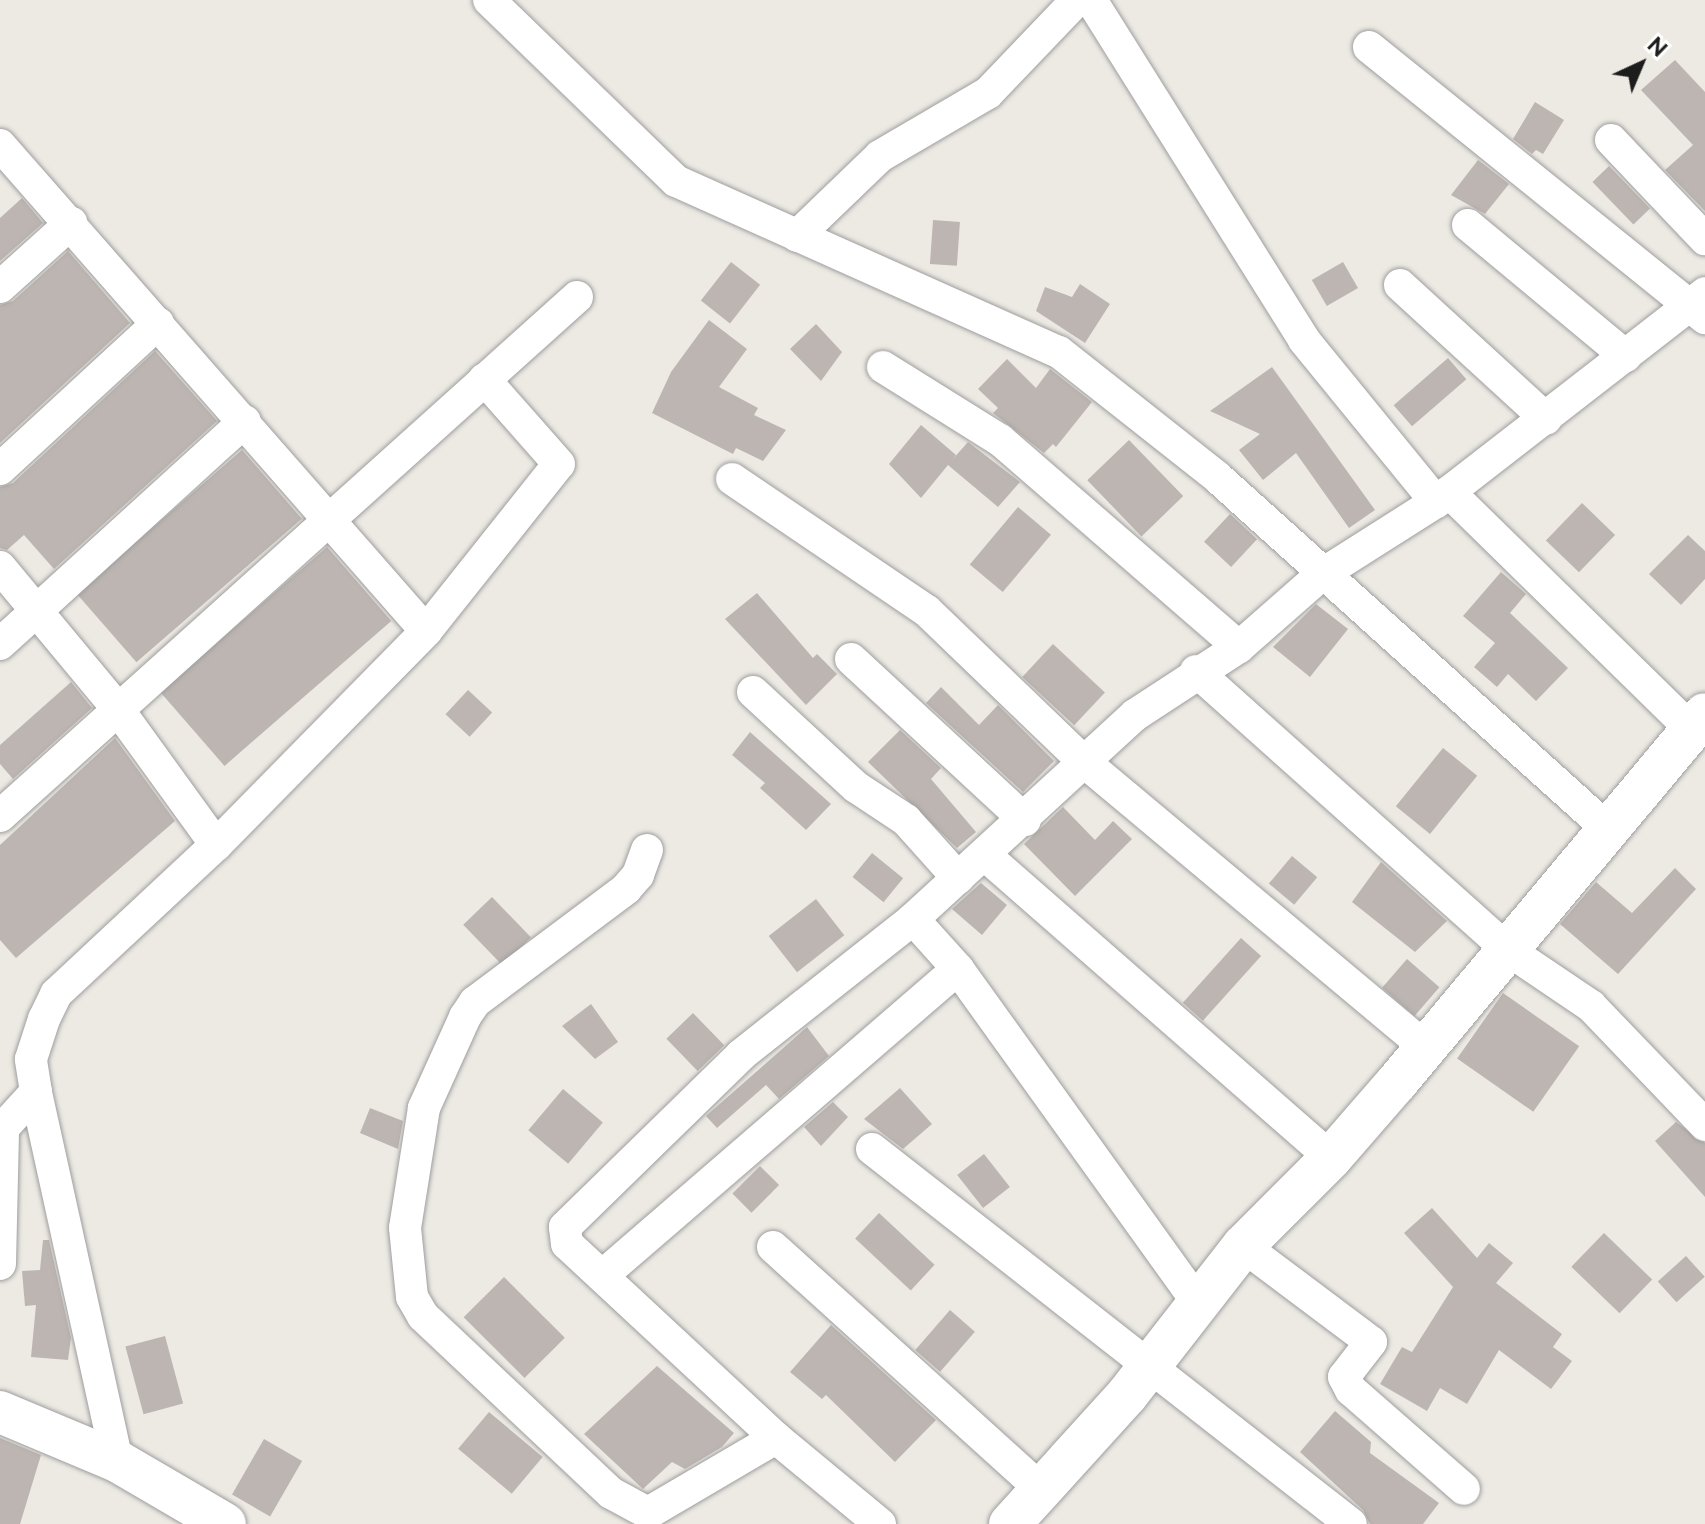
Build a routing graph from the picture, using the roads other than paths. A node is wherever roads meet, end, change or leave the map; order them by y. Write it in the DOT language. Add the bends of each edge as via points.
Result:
graph roads {
  1 [pos="489,0"];
  2 [pos="1077,0"];
  3 [pos="1091,0"];
  4 [pos="1369,47"];
  5 [pos="1611,140"];
  6 [pos="0,145"];
  7 [pos="71,223"];
  8 [pos="1468,225"];
  9 [pos="797,236"];
  10 [pos="1705,239"];
  11 [pos="1400,285"];
  12 [pos="0,287"];
  13 [pos="577,297"];
  14 [pos="1701,306"];
  15 [pos="158,323"];
  16 [pos="1626,356"];
  17 [pos="883,367"];
  18 [pos="484,379"];
  19 [pos="1546,419"];
  20 [pos="245,421"];
  21 [pos="0,469"];
  22 [pos="732,479"];
  23 [pos="1442,497"];
  24 [pos="330,519"];
  25 [pos="0,567"];
  26 [pos="1321,575"];
  27 [pos="38,613"];
  28 [pos="426,631"];
  29 [pos="0,644"];
  30 [pos="1239,647"];
  31 [pos="851,659"];
  32 [pos="1196,671"];
  33 [pos="753,692"];
  34 [pos="117,708"];
  35 [pos="1697,721"];
  36 [pos="1082,760"];
  37 [pos="0,816"];
  38 [pos="1025,820"];
  39 [pos="1610,831"];
  40 [pos="216,845"];
  41 [pos="647,850"];
  42 [pos="985,855"];
  43 [pos="958,878"];
  44 [pos="913,919"];
  45 [pos="1508,950"];
  46 [pos="958,969"];
  47 [pos="1425,1047"];
  48 [pos="36,1092"];
  49 [pos="1705,1125"];
  50 [pos="872,1149"];
  51 [pos="1331,1158"];
  52 [pos="1243,1246"];
  53 [pos="773,1247"];
  54 [pos="0,1264"];
  55 [pos="602,1276"];
  56 [pos="1200,1306"];
  57 [pos="1147,1367"];
  58 [pos="0,1412"];
  59 [pos="776,1438"];
  60 [pos="117,1461"];
  61 [pos="1039,1487"];
  62 [pos="1464,1489"];
  63 [pos="225,1524"];
  64 [pos="880,1524"];
  65 [pos="1010,1524"];
  66 [pos="1351,1524"];
  1 -- 9 [label="street" via="661,170 695,193"];
  2 -- 9 [label="street" via="988,93 880,156"];
  3 -- 23 [label="street" via="1304,340"];
  4 -- 14 [label="street"];
  5 -- 10 [label="street"];
  6 -- 7 [label="street"];
  7 -- 12 [label="street"];
  7 -- 15 [label="street"];
  8 -- 16 [label="street"];
  9 -- 26 [label="street" via="1059,352 1209,470"];
  11 -- 19 [label="street"];
  13 -- 18 [label="street"];
  14 -- 16 [label="street"];
  15 -- 20 [label="street"];
  15 -- 21 [label="street"];
  16 -- 19 [label="street"];
  17 -- 30 [label="street" via="1000,440"];
  18 -- 24 [label="street"];
  18 -- 28 [label="street" via="559,464"];
  19 -- 23 [label="street"];
  20 -- 24 [label="street"];
  20 -- 27 [label="street"];
  22 -- 36 [label="street" via="927,611"];
  23 -- 26 [label="street"];
  23 -- 35 [label="street"];
  24 -- 28 [label="street"];
  24 -- 34 [label="street"];
  25 -- 27 [label="street"];
  26 -- 30 [label="street"];
  26 -- 39 [label="street"];
  27 -- 29 [label="street"];
  27 -- 34 [label="street"];
  28 -- 40 [label="street"];
  30 -- 32 [label="street"];
  31 -- 38 [label="street"];
  32 -- 36 [label="street"];
  32 -- 45 [label="street"];
  33 -- 43 [label="street" via="856,787 906,820"];
  34 -- 37 [label="street"];
  34 -- 40 [label="street"];
  35 -- 39 [label="street"];
  36 -- 38 [label="street"];
  36 -- 47 [label="street"];
  38 -- 42 [label="street"];
  39 -- 45 [label="street"];
  40 -- 48 [label="street" via="56,994 31,1059"];
  41 -- 59 [label="street" via="633,882 475,1002 465,1017 424,1108 405,1228 412,1297 423,1316 600,1483 648,1513"];
  42 -- 43 [label="street"];
  42 -- 51 [label="street"];
  43 -- 44 [label="street"];
  44 -- 46 [label="street"];
  44 -- 55 [label="street" via="741,1055 572,1218 565,1227 567,1244"];
  45 -- 47 [label="street"];
  45 -- 49 [label="street" via="1591,1006"];
  46 -- 55 [label="street"];
  46 -- 56 [label="street"];
  47 -- 51 [label="street"];
  48 -- 54 [label="street" via="3,1128"];
  48 -- 60 [label="street"];
  50 -- 57 [label="street"];
  51 -- 52 [label="street"];
  52 -- 56 [label="street"];
  52 -- 62 [label="street" via="1371,1342 1344,1377 1351,1390"];
  53 -- 61 [label="street"];
  55 -- 59 [label="street"];
  56 -- 57 [label="street"];
  57 -- 61 [label="street"];
  57 -- 66 [label="street"];
  58 -- 60 [label="street"];
  59 -- 64 [label="street"];
  60 -- 63 [label="street"];
  61 -- 65 [label="street"];
}
